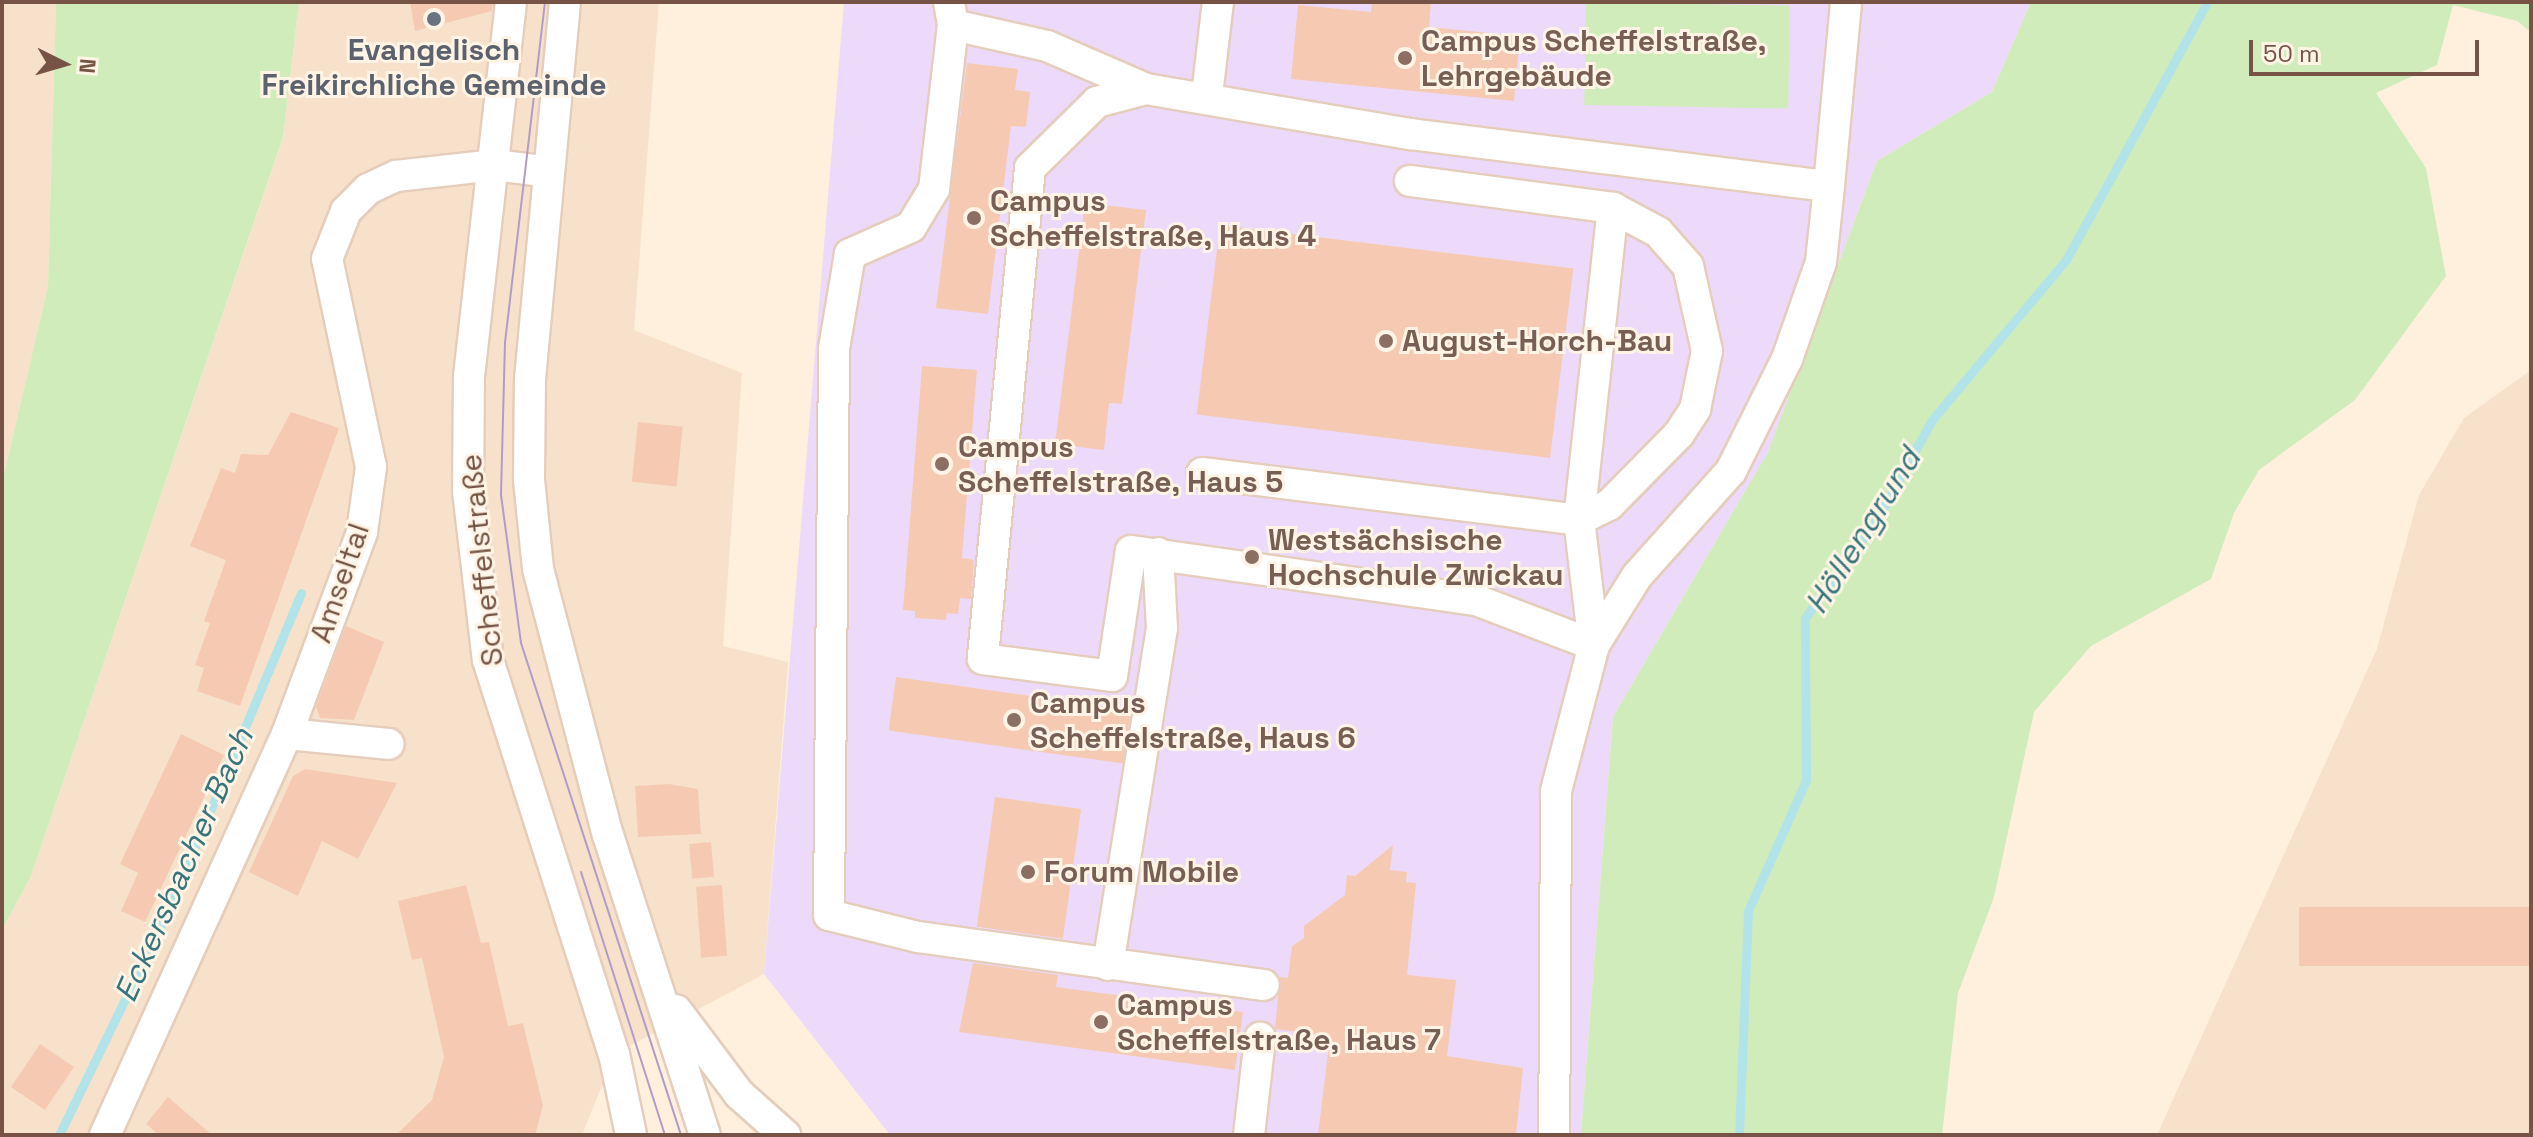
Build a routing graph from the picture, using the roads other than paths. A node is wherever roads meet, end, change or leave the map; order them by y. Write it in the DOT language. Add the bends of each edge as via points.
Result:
graph roads {
  1 [pos="511,2"];
  2 [pos="565,2"];
  3 [pos="1218,2"];
  4 [pos="1846,2"];
  5 [pos="951,14"];
  6 [pos="1146,89"];
  7 [pos="1207,95"];
  8 [pos="495,165"];
  9 [pos="549,172"];
  10 [pos="1410,181"];
  11 [pos="1829,186"];
  12 [pos="1613,208"];
  13 [pos="1202,473"];
  14 [pos="1579,520"];
  15 [pos="1158,553"];
  16 [pos="1594,645"];
  17 [pos="287,734"];
  18 [pos="389,744"];
  19 [pos="1108,965"];
  20 [pos="1264,985"];
  21 [pos="661,990"];
  22 [pos="1260,1038"];
  23 [pos="105,1135"];
  24 [pos="631,1135"];
  25 [pos="705,1135"];
  26 [pos="785,1135"];
  27 [pos="1249,1135"];
  28 [pos="1554,1135"];
  1 -- 8 [label="street, Scheffelstraße"];
  2 -- 9 [label="street, Scheffelstraße"];
  3 -- 7 [label="street"];
  4 -- 11 [label="street"];
  5 -- 6 [label="street" via="1047,46"];
  5 -- 19 [label="street" via="934,189 911,227 850,254 834,349 829,915 918,937"];
  6 -- 7 [label="street"];
  6 -- 15 [label="street" via="1097,102 1030,168 983,659 1112,676 1131,551"];
  7 -- 11 [label="street" via="1410,134"];
  8 -- 9 [label="street, Amseltal"];
  8 -- 17 [label="street, Amseltal" via="396,176 368,189 346,211 327,259 371,467 362,532"];
  8 -- 24 [label="street, Scheffelstraße" via="469,376 468,491 488,660 614,1054"];
  9 -- 21 [label="street, Scheffelstraße" via="530,378 529,480 538,569 608,835"];
  10 -- 12 [label="street"];
  11 -- 16 [label="street" via="1821,262 1787,359 1731,471 1637,576"];
  12 -- 14 [label="street"];
  12 -- 14 [label="street" via="1658,232 1688,266 1707,351 1695,409 1665,454 1609,505"];
  13 -- 14 [label="street"];
  14 -- 16 [label="street"];
  15 -- 16 [label="street" via="1476,600"];
  15 -- 19 [label="street" via="1162,628"];
  16 -- 28 [label="street" via="1556,791"];
  17 -- 18 [label="street"];
  17 -- 23 [label="street, Amseltal"];
  19 -- 20 [label="street"];
  21 -- 25 [label="street, Scheffelstraße"];
  21 -- 26 [label="street, Scheffelstraße" via="739,1094"];
  22 -- 27 [label="street"];
}
